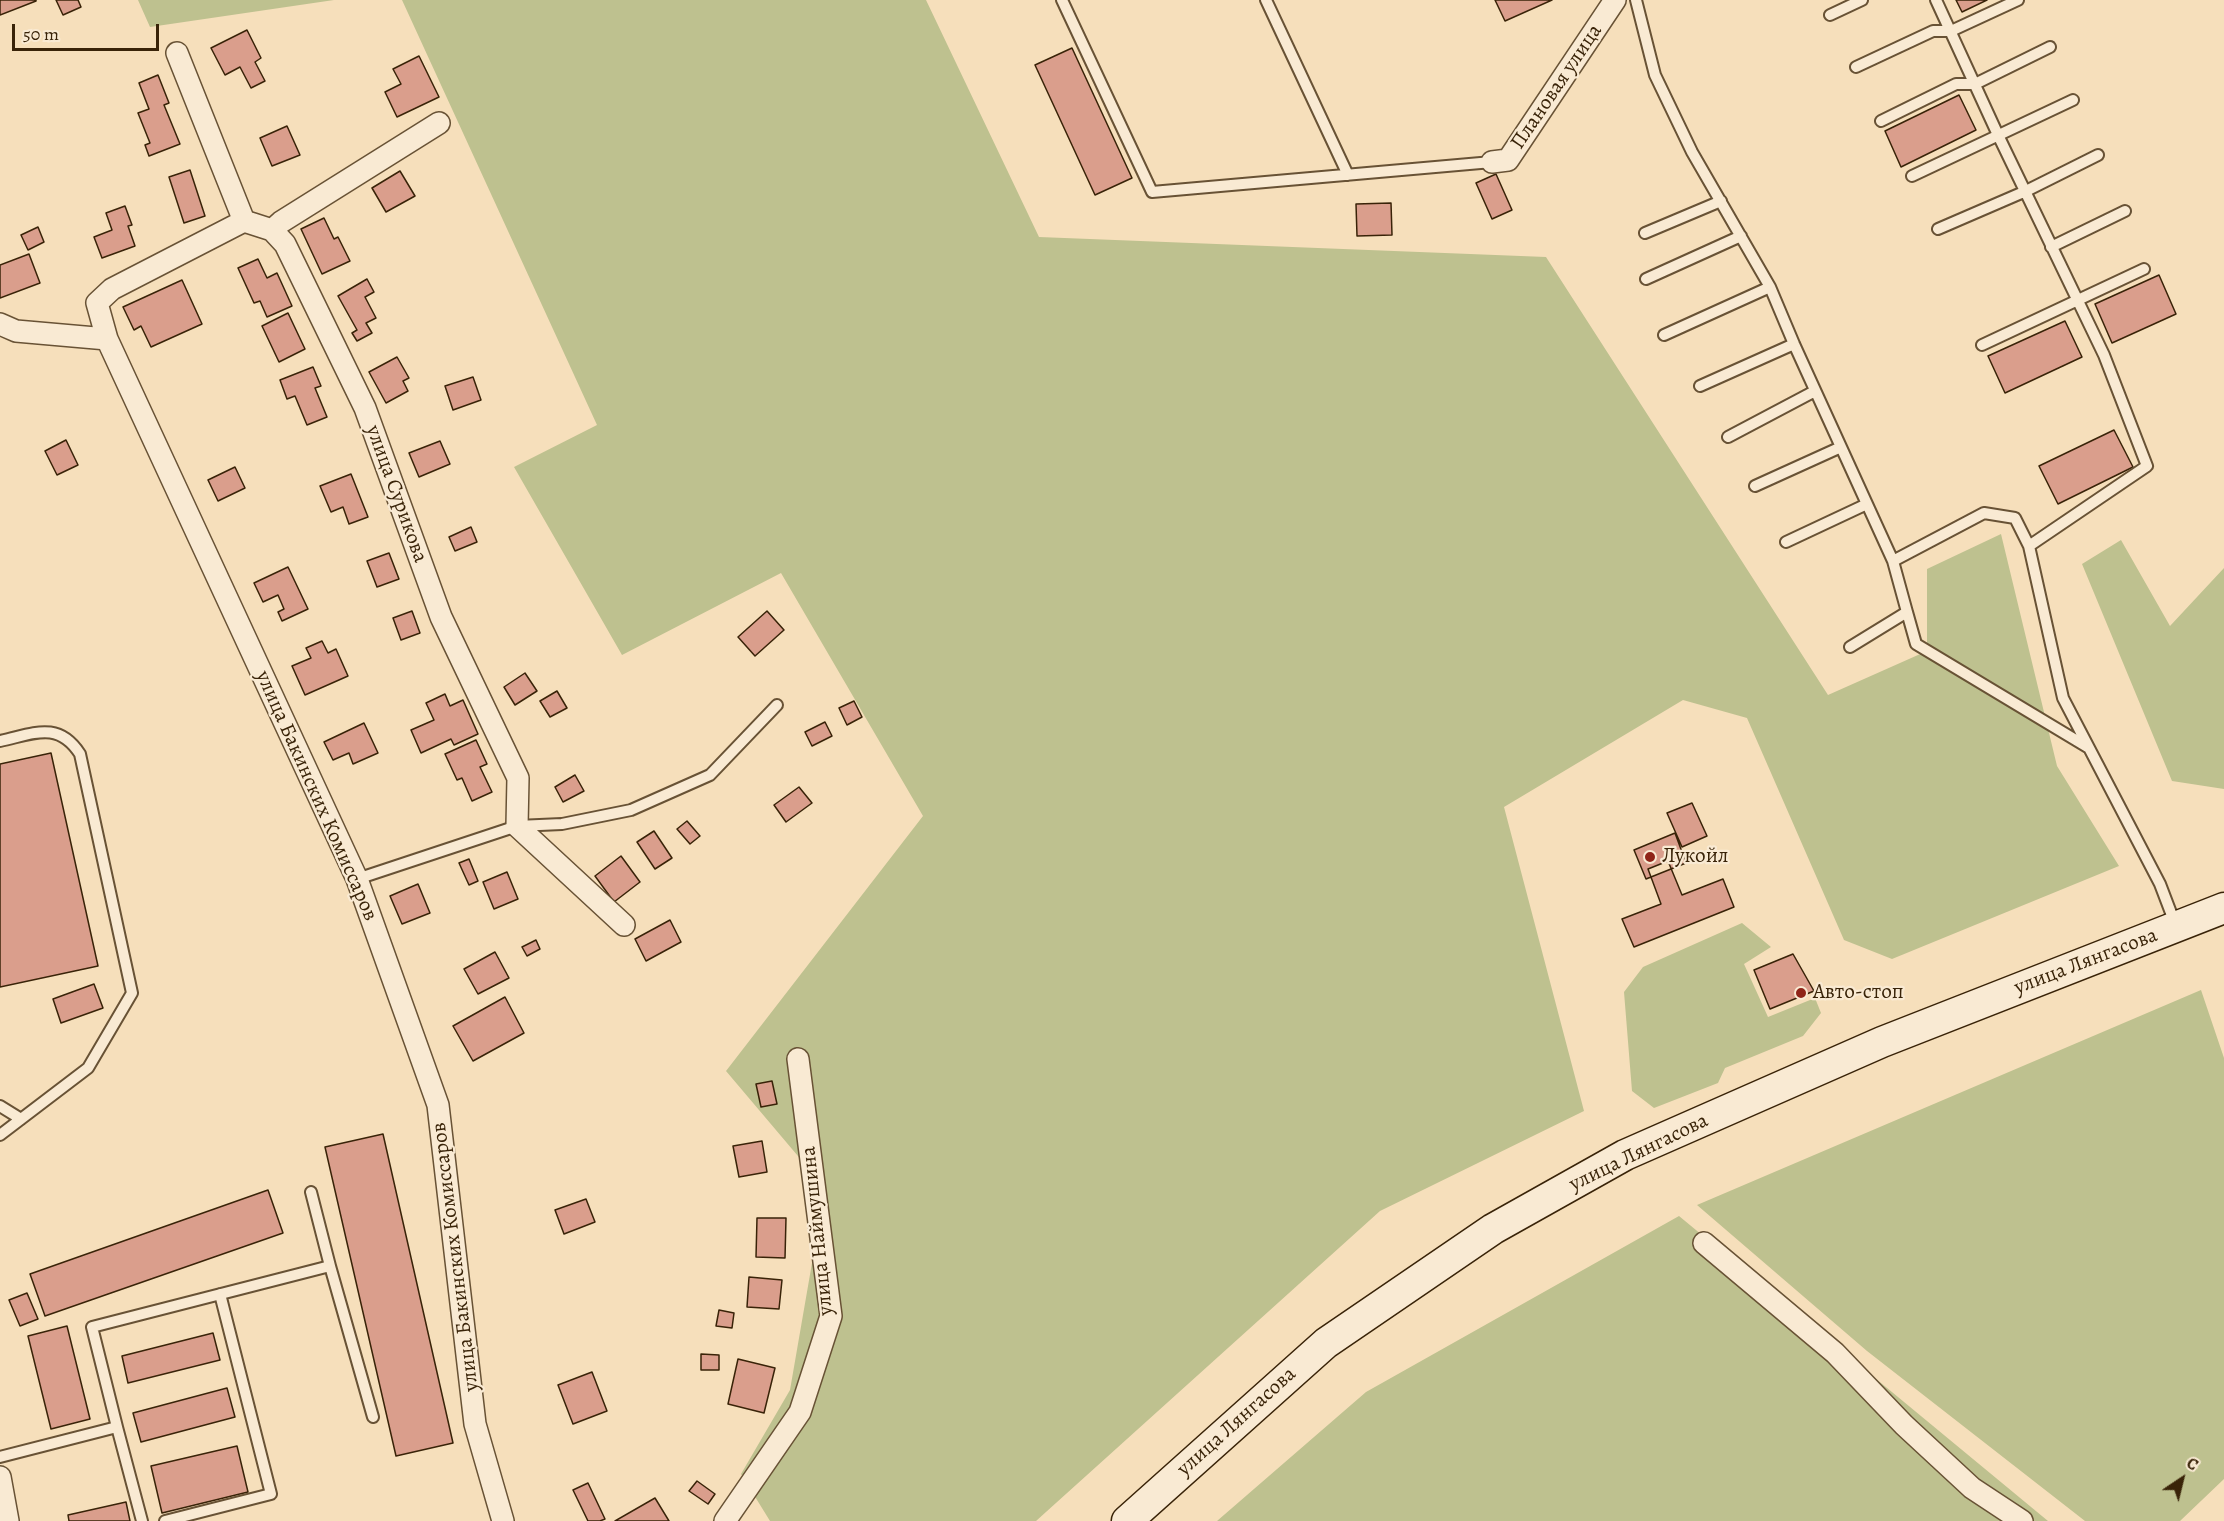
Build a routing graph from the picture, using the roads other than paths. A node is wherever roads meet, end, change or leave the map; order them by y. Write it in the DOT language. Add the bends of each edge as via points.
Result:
graph roads {
  1 [pos="1062,0"];
  2 [pos="1266,0"];
  3 [pos="1615,0"];
  4 [pos="1636,0"];
  5 [pos="1862,0"];
  6 [pos="1936,0"];
  7 [pos="2018,0"];
  8 [pos="1830,15"];
  9 [pos="1951,31"];
  10 [pos="2050,47"];
  11 [pos="177,53"];
  12 [pos="1856,67"];
  13 [pos="1976,84"];
  14 [pos="2073,100"];
  15 [pos="1881,121"];
  16 [pos="439,123"];
  17 [pos="1998,135"];
  18 [pos="2098,155"];
  19 [pos="1492,162"];
  20 [pos="1348,175"];
  21 [pos="1912,176"];
  22 [pos="2026,191"];
  23 [pos="1721,201"];
  24 [pos="2125,211"];
  25 [pos="244,221"];
  26 [pos="1938,229"];
  27 [pos="272,230"];
  28 [pos="1645,232"];
  29 [pos="1741,236"];
  30 [pos="2051,247"];
  31 [pos="2144,269"];
  32 [pos="1646,279"];
  33 [pos="1770,287"];
  34 [pos="2077,300"];
  35 [pos="0,324"];
  36 [pos="1664,335"];
  37 [pos="107,339"];
  38 [pos="1794,344"];
  39 [pos="1982,345"];
  40 [pos="1700,386"];
  41 [pos="1815,391"];
  42 [pos="1728,437"];
  43 [pos="1841,447"];
  44 [pos="1755,486"];
  45 [pos="1867,504"];
  46 [pos="1786,542"];
  47 [pos="2029,546"];
  48 [pos="1893,561"];
  49 [pos="1907,612"];
  50 [pos="1850,647"];
  51 [pos="777,705"];
  52 [pos="0,741"];
  53 [pos="2089,748"];
  54 [pos="517,826"];
  55 [pos="357,879"];
  56 [pos="2224,908"];
  57 [pos="624,925"];
  58 [pos="2176,926"];
  59 [pos="798,1059"];
  60 [pos="0,1106"];
  61 [pos="21,1119"];
  62 [pos="0,1135"];
  63 [pos="311,1192"];
  64 [pos="1704,1243"];
  65 [pos="330,1266"];
  66 [pos="220,1294"];
  67 [pos="373,1417"];
  68 [pos="117,1427"];
  69 [pos="0,1457"];
  70 [pos="0,1477"];
  71 [pos="9,1521"];
  72 [pos="142,1521"];
  73 [pos="165,1521"];
  74 [pos="503,1521"];
  75 [pos="725,1521"];
  76 [pos="1127,1521"];
  77 [pos="2022,1521"];
  1 -- 20 [label="lane" via="1152,192"];
  2 -- 20 [label="lane"];
  3 -- 19 [label="street, Плановая улица" via="1508,160"];
  4 -- 23 [label="lane" via="1655,75"];
  5 -- 8 [label="lane"];
  6 -- 9 [label="lane"];
  7 -- 9 [label="lane"];
  9 -- 12 [label="lane" via="1933,31"];
  9 -- 13 [label="lane"];
  10 -- 13 [label="lane"];
  11 -- 25 [label="street"];
  13 -- 15 [label="lane" via="1956,84"];
  13 -- 17 [label="lane"];
  14 -- 17 [label="lane"];
  16 -- 27 [label="street"];
  17 -- 21 [label="lane"];
  17 -- 22 [label="lane"];
  18 -- 22 [label="lane"];
  19 -- 20 [label="lane"];
  22 -- 26 [label="lane"];
  22 -- 30 [label="lane"];
  23 -- 28 [label="lane"];
  23 -- 29 [label="lane"];
  24 -- 30 [label="lane"];
  25 -- 27 [label="street"];
  25 -- 37 [label="street, улица Бакинских Комиссаров" via="112,289 98,303"];
  27 -- 54 [label="street, улица Сурикова" via="285,244 365,408 441,617 518,778"];
  29 -- 32 [label="lane"];
  29 -- 33 [label="lane"];
  30 -- 34 [label="lane"];
  31 -- 34 [label="lane"];
  33 -- 36 [label="lane"];
  33 -- 38 [label="lane"];
  34 -- 39 [label="lane"];
  34 -- 47 [label="lane" via="2104,355 2147,466"];
  35 -- 37 [label="street" via="16,331"];
  37 -- 55 [label="street, улица Бакинских Комиссаров"];
  38 -- 40 [label="lane"];
  38 -- 41 [label="lane"];
  41 -- 42 [label="lane"];
  41 -- 43 [label="lane"];
  43 -- 44 [label="lane"];
  43 -- 45 [label="lane"];
  45 -- 46 [label="lane"];
  45 -- 48 [label="lane"];
  47 -- 48 [label="lane" via="2015,518 1984,513"];
  47 -- 53 [label="lane" via="2063,698"];
  48 -- 49 [label="lane"];
  49 -- 50 [label="lane"];
  49 -- 53 [label="lane" via="1916,644"];
  51 -- 54 [label="lane" via="710,775 632,810 562,824"];
  52 -- 61 [label="lane" via="45,732 60,734 71,740 80,754 132,993 88,1068"];
  53 -- 58 [label="lane" via="2160,884"];
  54 -- 55 [label="lane"];
  54 -- 57 [label="street"];
  55 -- 74 [label="street, улица Бакинских Комиссаров" via="438,1105 475,1424"];
  56 -- 58 [label="main road, улица Лянгасова"];
  58 -- 76 [label="main road, улица Лянгасова" via="1871,1047 1625,1155 1493,1229 1326,1343"];
  59 -- 75 [label="street, улица Наймушина" via="831,1316 800,1412"];
  60 -- 61 [label="lane"];
  61 -- 62 [label="lane"];
  63 -- 65 [label="lane"];
  64 -- 77 [label="street" via="1835,1353 1972,1488"];
  65 -- 66 [label="lane"];
  65 -- 67 [label="lane"];
  66 -- 68 [label="lane" via="92,1327"];
  66 -- 73 [label="lane" via="271,1494"];
  68 -- 69 [label="lane"];
  68 -- 72 [label="lane"];
  70 -- 71 [label="street"];
}
